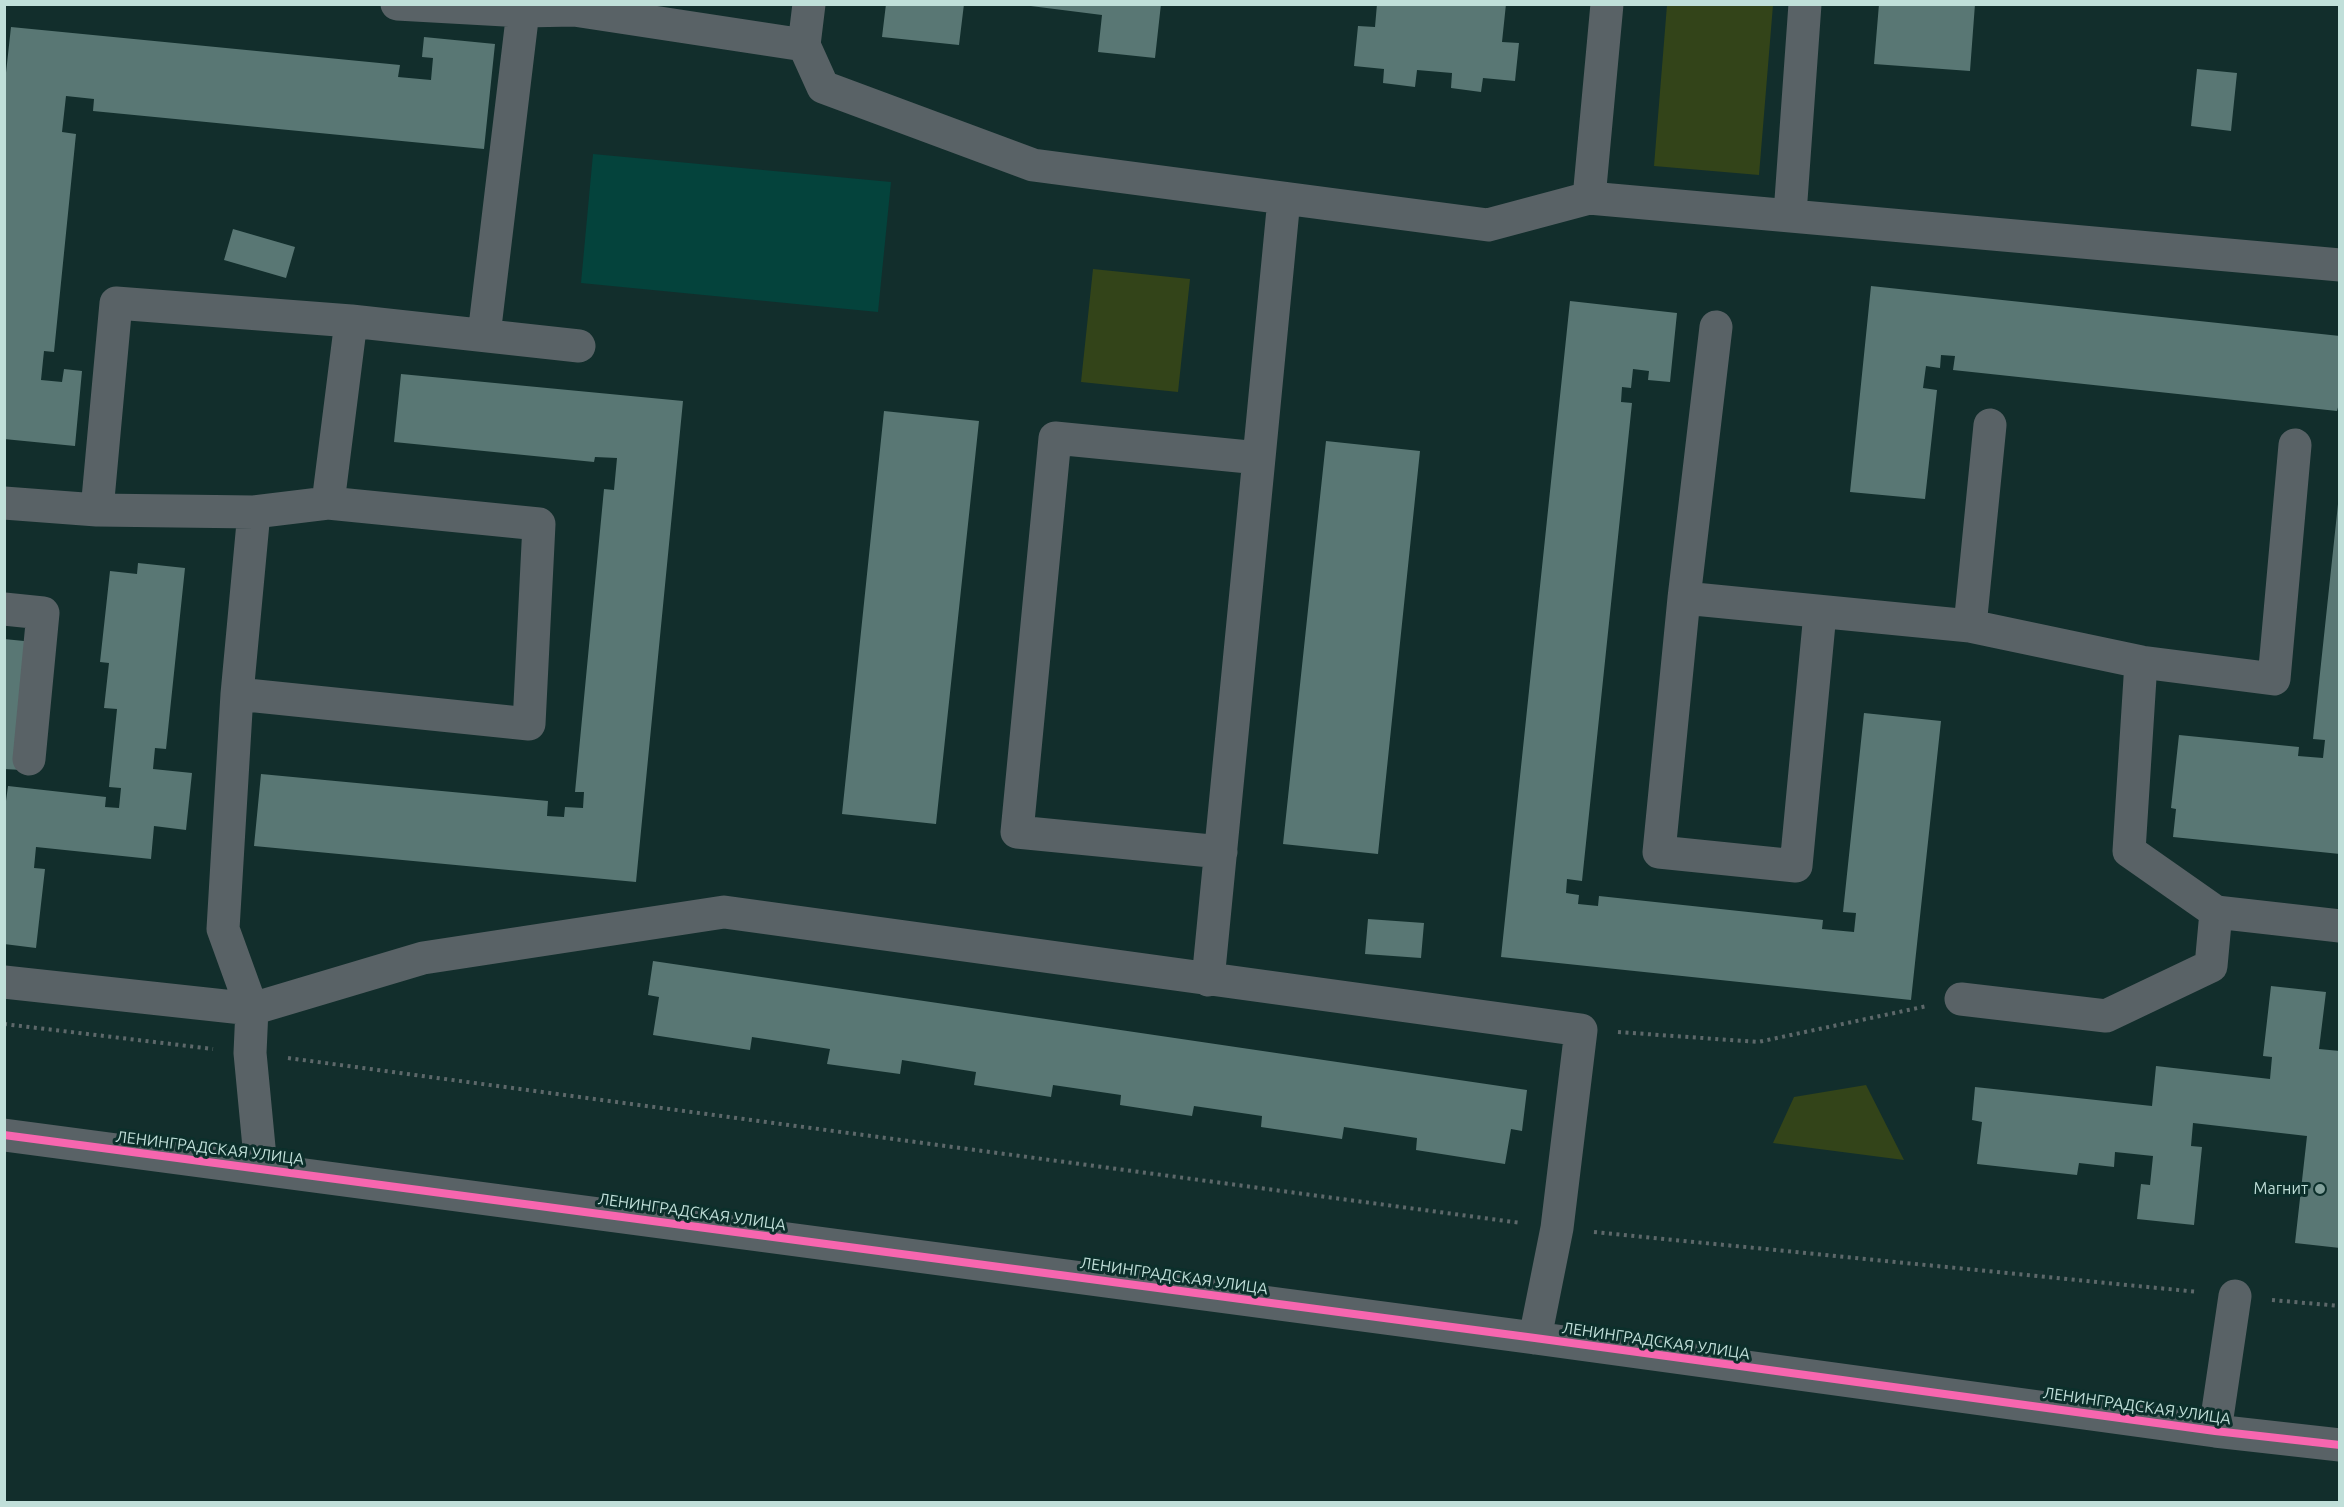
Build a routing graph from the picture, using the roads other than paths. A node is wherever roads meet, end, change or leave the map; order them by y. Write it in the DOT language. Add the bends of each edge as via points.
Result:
graph roads {
  1 [pos="398,4"];
  2 [pos="809,4"];
  3 [pos="1607,4"];
  4 [pos="1805,4"];
  5 [pos="574,7"];
  6 [pos="523,11"];
  7 [pos="804,45"];
  8 [pos="1588,198"];
  9 [pos="1284,199"];
  10 [pos="1790,214"];
  11 [pos="2340,265"];
  12 [pos="351,321"];
  13 [pos="1716,327"];
  14 [pos="484,335"];
  15 [pos="579,346"];
  16 [pos="1990,425"];
  17 [pos="2295,445"];
  18 [pos="1259,458"];
  19 [pos="4,503"];
  20 [pos="328,503"];
  21 [pos="97,510"];
  22 [pos="254,512"];
  23 [pos="1684,598"];
  24 [pos="4,609"];
  25 [pos="1820,613"];
  26 [pos="1970,626"];
  27 [pos="2141,662"];
  28 [pos="237,694"];
  29 [pos="29,759"];
  30 [pos="1221,852"];
  31 [pos="2216,912"];
  32 [pos="2340,926"];
  33 [pos="1208,980"];
  34 [pos="4,982"];
  35 [pos="1961,999"];
  36 [pos="252,1009"];
  37 [pos="4,1135"];
  38 [pos="261,1168"];
  39 [pos="2235,1296"];
  40 [pos="1535,1338"];
  41 [pos="2215,1431"];
  42 [pos="2340,1445"];
  1 -- 6 [label="street"];
  2 -- 7 [label="street"];
  3 -- 8 [label="street"];
  4 -- 10 [label="street"];
  5 -- 6 [label="street"];
  5 -- 7 [label="street"];
  6 -- 14 [label="street"];
  7 -- 9 [label="street" via="823,87 1033,165"];
  8 -- 9 [label="street" via="1488,225"];
  8 -- 10 [label="street"];
  9 -- 18 [label="street"];
  10 -- 11 [label="street"];
  12 -- 14 [label="street"];
  12 -- 20 [label="street"];
  12 -- 21 [label="street" via="116,303"];
  13 -- 23 [label="street"];
  14 -- 15 [label="street"];
  16 -- 26 [label="street"];
  17 -- 27 [label="street" via="2274,679"];
  18 -- 30 [label="street"];
  18 -- 30 [label="street" via="1056,438 1048,509 1017,832"];
  19 -- 21 [label="street"];
  20 -- 22 [label="street"];
  20 -- 28 [label="street" via="539,524 529,724"];
  21 -- 22 [label="street"];
  22 -- 28 [label="street"];
  23 -- 25 [label="street"];
  23 -- 25 [label="street" via="1659,852 1796,866"];
  24 -- 29 [label="street" via="43,613"];
  25 -- 26 [label="street"];
  26 -- 27 [label="street"];
  27 -- 31 [label="street" via="2129,851"];
  28 -- 36 [label="street" via="223,929"];
  30 -- 33 [label="street"];
  31 -- 32 [label="street"];
  31 -- 35 [label="street" via="2211,966 2106,1016"];
  33 -- 36 [label="street" via="724,912 423,958"];
  33 -- 40 [label="street" via="1581,1030 1557,1228"];
  34 -- 36 [label="street"];
  36 -- 38 [label="street" via="250,1053"];
  37 -- 38 [label="street, ЛЕНИНГРАДСКАЯ УЛИЦА"];
  38 -- 40 [label="street, ЛЕНИНГРАДСКАЯ УЛИЦА"];
  39 -- 41 [label="street"];
  40 -- 41 [label="street, ЛЕНИНГРАДСКАЯ УЛИЦА"];
  41 -- 42 [label="street, ЛЕНИНГРАДСКАЯ УЛИЦА"];
}
